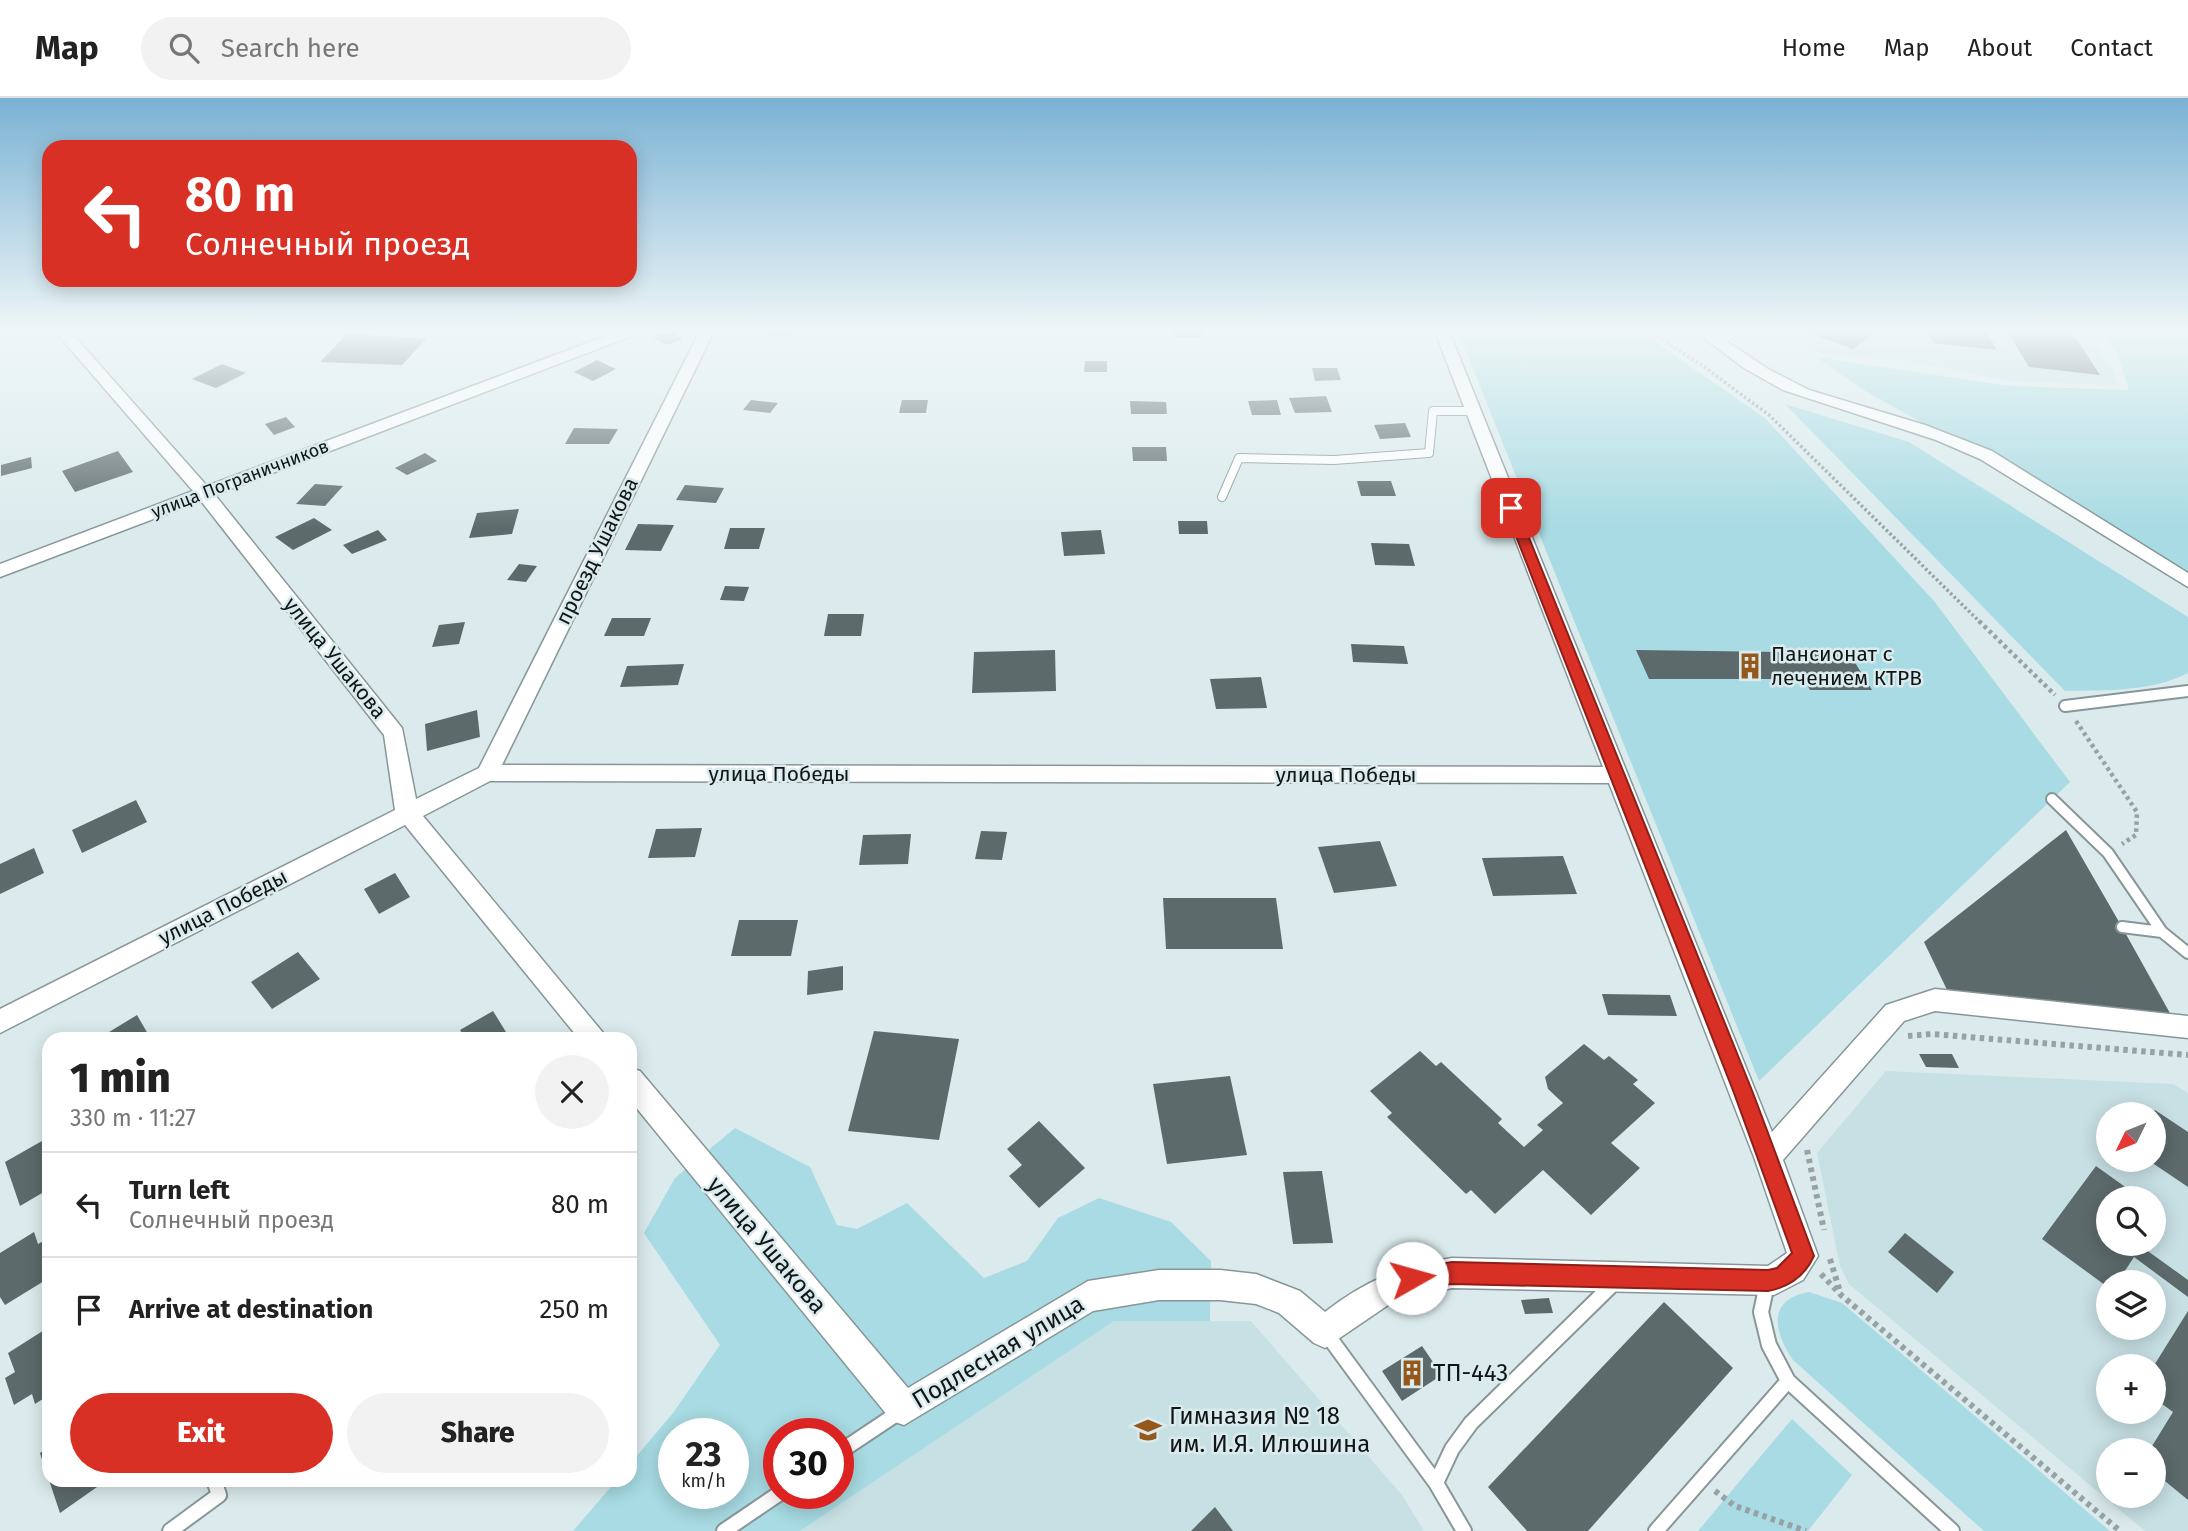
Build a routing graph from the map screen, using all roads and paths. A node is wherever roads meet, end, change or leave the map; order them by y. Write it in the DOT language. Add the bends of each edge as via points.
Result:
graph roads {
  1 [pos="119,396"];
  2 [pos="461,396"];
  3 [pos="675,396"];
  4 [pos="1467,396"];
  5 [pos="1743,396"];
  6 [pos="1811,396"];
  7 [pos="1473,411"];
  8 [pos="204,493"];
  9 [pos="1222,497"];
  10 [pos="0,571"];
  11 [pos="2188,581"];
  12 [pos="2188,691"];
  13 [pos="2065,706"];
  14 [pos="487,774"];
  15 [pos="1617,775"];
  16 [pos="2052,799"];
  17 [pos="407,812"];
  18 [pos="2108,853"];
  19 [pos="2122,927"];
  20 [pos="2162,932"];
  21 [pos="2188,953"];
  22 [pos="0,1022"];
  23 [pos="2188,1027"];
  24 [pos="589,1032"];
  25 [pos="1901,1037"];
  26 [pos="2188,1055"];
  27 [pos="637,1088"];
  28 [pos="1806,1145"];
  29 [pos="1768,1157"];
  30 [pos="1820,1252"];
  31 [pos="1619,1279"];
  32 [pos="1768,1281"];
  33 [pos="1841,1295"];
  34 [pos="1325,1332"];
  35 [pos="1788,1381"];
  36 [pos="904,1409"];
  37 [pos="854,1442"];
  38 [pos="1700,1481"];
  39 [pos="1436,1483"];
  40 [pos="216,1487"];
  41 [pos="763,1505"];
  42 [pos="170,1531"];
  43 [pos="724,1531"];
  44 [pos="1464,1531"];
  45 [pos="1656,1531"];
  46 [pos="1806,1531"];
  47 [pos="1952,1531"];
  48 [pos="2120,1531"];
  1 -- 8 [label="street, улица Ушакова"];
  2 -- 8 [label="street, улица Пограничников"];
  3 -- 14 [label="street, проезд Ушакова"];
  4 -- 7 [label="street"];
  5 -- 13 [label="path" via="1769,415"];
  6 -- 11 [label="street" via="1921,428 1986,455"];
  7 -- 9 [label="lane" via="1433,411 1429,453 1334,460 1239,458"];
  7 -- 15 [label="street"];
  8 -- 10 [label="street, улица Пограничников"];
  8 -- 17 [label="street, улица Ушакова" via="394,733"];
  12 -- 13 [label="lane"];
  13 -- 18 [label="path" via="2137,813 2136,835"];
  14 -- 15 [label="street, улица Победы"];
  14 -- 17 [label="street, улица Победы"];
  15 -- 29 [label="street"];
  16 -- 18 [label="lane"];
  17 -- 22 [label="street, улица Победы"];
  17 -- 24 [label="street"];
  18 -- 20 [label="lane"];
  19 -- 20 [label="lane"];
  20 -- 21 [label="lane"];
  23 -- 29 [label="street" via="1935,1000 1895,1013"];
  25 -- 26 [label="path" via="1932,1034"];
  27 -- 36 [label="street, улица Ушакова"];
  28 -- 30 [label="path"];
  29 -- 30 [label="street"];
  30 -- 32 [label="street" via="1783,1278"];
  30 -- 33 [label="path"];
  30 -- 33 [label="path"];
  31 -- 32 [label="street"];
  31 -- 34 [label="street" via="1452,1273 1412,1278 1368,1297"];
  31 -- 39 [label="lane" via="1471,1423"];
  32 -- 35 [label="lane" via="1761,1312 1769,1345"];
  33 -- 48 [label="path"];
  34 -- 36 [label="street, Подлесная улица" via="1289,1302 1256,1289 1159,1285 1088,1296"];
  34 -- 39 [label="lane"];
  35 -- 38 [label="lane"];
  35 -- 47 [label="lane"];
  36 -- 37 [label="lane, Подлесная улица"];
  38 -- 45 [label="lane"];
  38 -- 46 [label="path" via="1735,1506"];
  39 -- 44 [label="lane"];
  40 -- 42 [label="lane" via="219,1495"];
  41 -- 43 [label="lane"];
}
